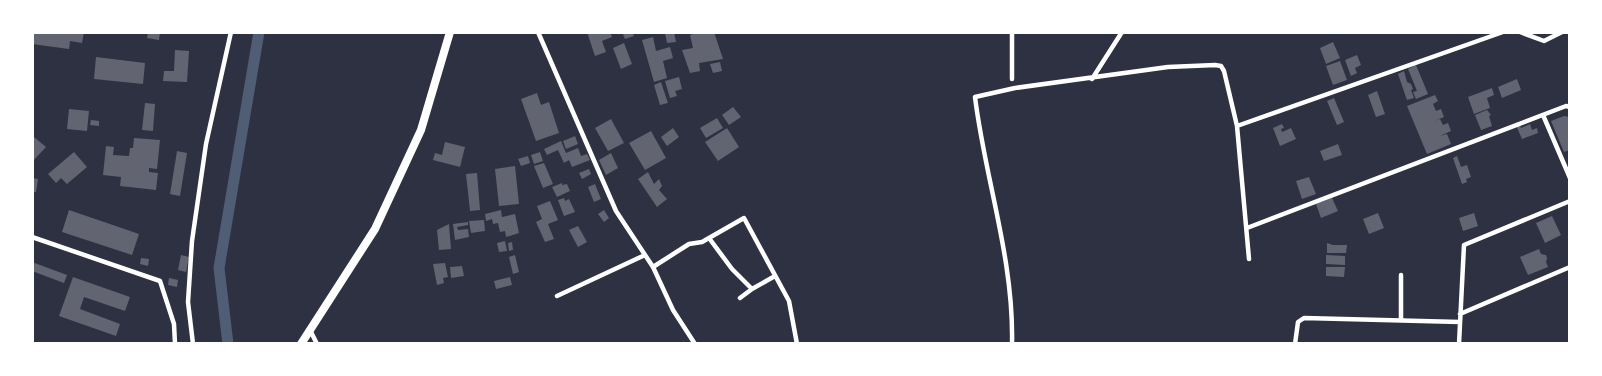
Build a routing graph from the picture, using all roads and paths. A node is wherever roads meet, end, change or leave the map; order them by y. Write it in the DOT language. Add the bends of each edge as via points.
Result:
graph roads {
  1 [pos="231,32"];
  2 [pos="450,32"];
  3 [pos="538,32"];
  4 [pos="1012,32"];
  5 [pos="1122,32"];
  6 [pos="1503,32"];
  7 [pos="1520,32"];
  8 [pos="1562,32"];
  9 [pos="1012,79"];
  10 [pos="1092,79"];
  11 [pos="1570,107"];
  12 [pos="1543,115"];
  13 [pos="1237,126"];
  14 [pos="1570,178"];
  15 [pos="1570,201"];
  16 [pos="1247,228"];
  17 [pos="32,237"];
  18 [pos="709,238"];
  19 [pos="645,255"];
  20 [pos="1249,260"];
  21 [pos="653,266"];
  22 [pos="1570,267"];
  23 [pos="1401,275"];
  24 [pos="775,276"];
  25 [pos="752,289"];
  26 [pos="557,296"];
  27 [pos="740,298"];
  28 [pos="1460,314"];
  29 [pos="1401,320"];
  30 [pos="1460,322"];
  31 [pos="310,330"];
  32 [pos="175,344"];
  33 [pos="193,344"];
  34 [pos="301,344"];
  35 [pos="317,344"];
  36 [pos="695,344"];
  37 [pos="797,344"];
  38 [pos="1012,344"];
  39 [pos="1294,344"];
  40 [pos="1459,344"];
  1 -- 33 [label="street" via="206,144 192,241 188,302"];
  2 -- 31 [label="main road" via="420,130 375,229"];
  3 -- 19 [label="street" via="616,211"];
  4 -- 9 [label="street"];
  5 -- 10 [label="street"];
  6 -- 13 [label="street"];
  7 -- 8 [label="street" via="1544,41"];
  10 -- 13 [label="street" via="1168,68 1221,66"];
  10 -- 38 [label="street" via="1015,88 975,97 1006,255 1013,320"];
  11 -- 12 [label="street"];
  12 -- 14 [label="street"];
  12 -- 16 [label="street"];
  13 -- 16 [label="street"];
  15 -- 28 [label="street" via="1464,245"];
  16 -- 20 [label="street"];
  17 -- 32 [label="street" via="160,281 174,324"];
  18 -- 21 [label="street" via="689,244"];
  18 -- 24 [label="street" via="744,218"];
  18 -- 25 [label="street"];
  19 -- 21 [label="street"];
  19 -- 26 [label="street"];
  21 -- 36 [label="street" via="673,310"];
  22 -- 28 [label="street"];
  23 -- 29 [label="street"];
  24 -- 25 [label="street"];
  24 -- 37 [label="street" via="789,301"];
  25 -- 27 [label="street"];
  28 -- 30 [label="street"];
  29 -- 30 [label="street"];
  29 -- 39 [label="street" via="1304,318 1298,322"];
  30 -- 40 [label="street"];
  31 -- 34 [label="main road"];
  31 -- 35 [label="street"];
}
